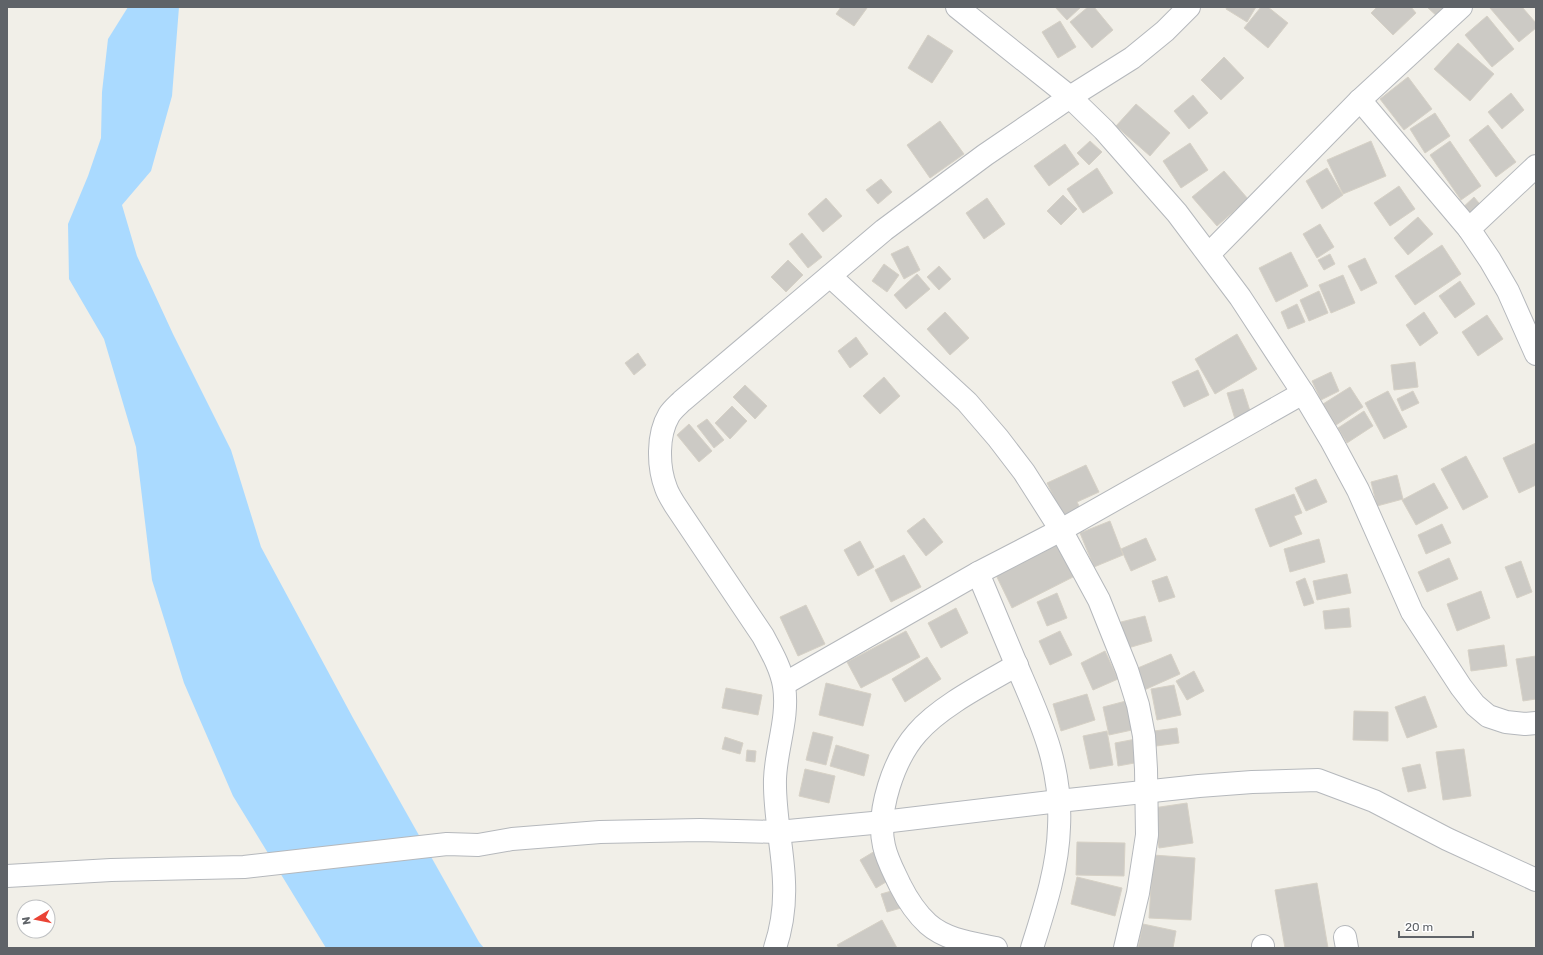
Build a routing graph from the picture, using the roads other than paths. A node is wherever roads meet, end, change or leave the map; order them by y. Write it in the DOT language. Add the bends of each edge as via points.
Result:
graph roads {
  1 [pos="957,7"];
  2 [pos="1189,7"];
  3 [pos="1461,7"];
  4 [pos="1070,97"];
  5 [pos="1360,100"];
  6 [pos="1536,166"];
  7 [pos="1469,229"];
  8 [pos="1209,254"];
  9 [pos="830,276"];
  10 [pos="1536,354"];
  11 [pos="1303,393"];
  12 [pos="1061,530"];
  13 [pos="978,573"];
  14 [pos="1017,665"];
  15 [pos="784,684"];
  16 [pos="1536,723"];
  17 [pos="1146,793"];
  18 [pos="1059,801"];
  19 [pos="883,822"];
  20 [pos="778,832"];
  21 [pos="7,876"];
  22 [pos="1536,880"];
  23 [pos="775,948"];
  24 [pos="996,948"];
  25 [pos="1032,948"];
  26 [pos="1125,948"];
  1 -- 4 [label="street"];
  2 -- 4 [label="street" via="1132,58"];
  3 -- 5 [label="street"];
  4 -- 8 [label="street" via="1141,171"];
  4 -- 9 [label="street" via="985,155 884,230"];
  5 -- 7 [label="street"];
  5 -- 8 [label="street"];
  6 -- 7 [label="street"];
  7 -- 10 [label="street" via="1508,291"];
  8 -- 11 [label="street"];
  9 -- 12 [label="street" via="967,402 1024,472"];
  9 -- 15 [label="street" via="682,401 669,415 660,448 666,488 674,505 763,636 774,656"];
  11 -- 12 [label="street"];
  11 -- 16 [label="street" via="1358,490 1412,612 1461,687 1475,705 1488,716 1506,722"];
  12 -- 13 [label="street"];
  12 -- 17 [label="street" via="1099,600 1127,670 1144,736"];
  13 -- 14 [label="street"];
  13 -- 15 [label="street"];
  14 -- 18 [label="street" via="1045,731 1054,765"];
  14 -- 19 [label="street" via="952,704 916,733 901,756 893,775 886,798"];
  15 -- 20 [label="street" via="784,724 775,777"];
  17 -- 18 [label="street"];
  17 -- 22 [label="street" via="1252,782 1318,780 1374,801 1447,839"];
  17 -- 26 [label="street" via="1147,835 1138,893"];
  18 -- 19 [label="street"];
  18 -- 25 [label="street" via="1059,828 1053,872"];
  19 -- 20 [label="street"];
  19 -- 24 [label="street" via="884,844 890,864 914,910 929,925 945,935 960,941"];
  20 -- 21 [label="street" via="600,832 478,845 446,844 244,867 111,870"];
  20 -- 23 [label="street" via="784,882 783,911"];
}
